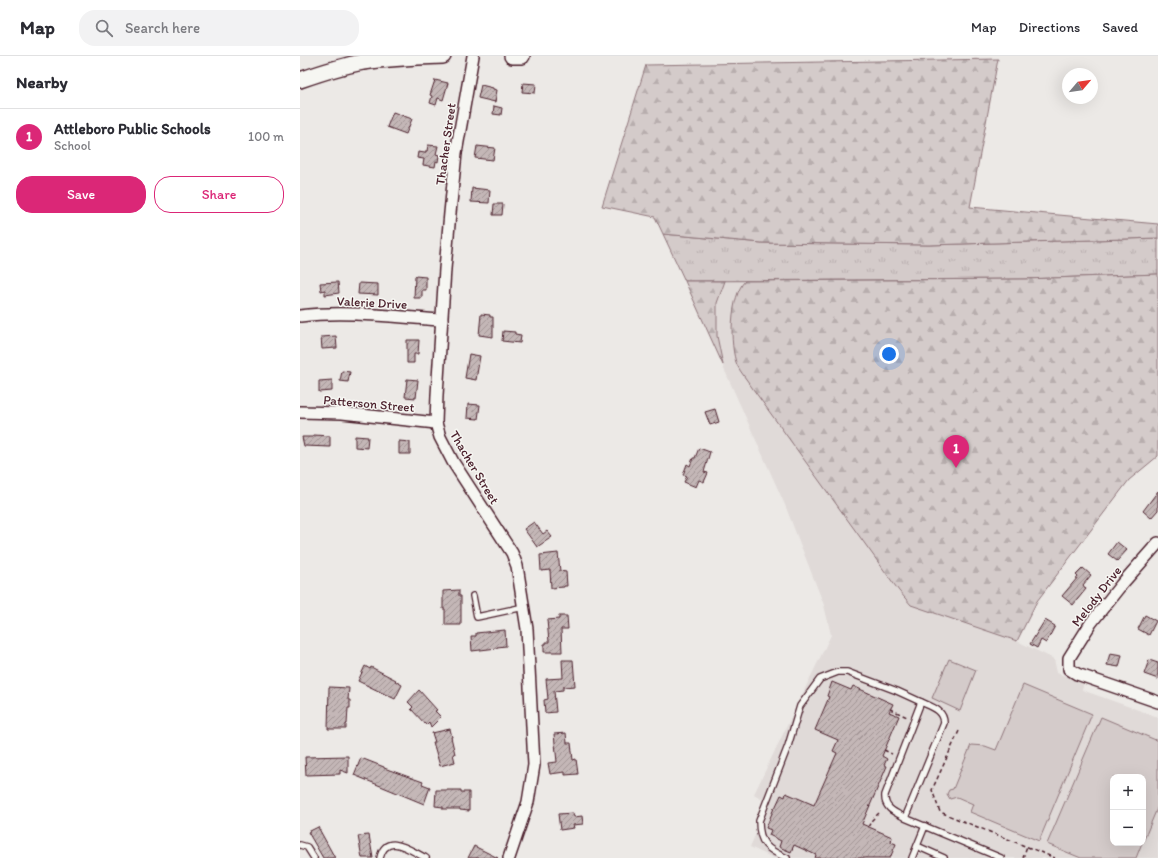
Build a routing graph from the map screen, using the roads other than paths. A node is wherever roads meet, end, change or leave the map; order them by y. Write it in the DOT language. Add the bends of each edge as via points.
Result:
graph roads {
  1 [pos="443,56"];
  2 [pos="473,56"];
  3 [pos="512,56"];
  4 [pos="522,56"];
  5 [pos="300,80"];
  6 [pos="300,316"];
  7 [pos="442,320"];
  8 [pos="300,412"];
  9 [pos="436,423"];
  10 [pos="1158,543"];
  11 [pos="473,596"];
  12 [pos="524,607"];
  13 [pos="921,702"];
  14 [pos="1158,702"];
  15 [pos="905,818"];
  16 [pos="926,826"];
  17 [pos="300,845"];
  18 [pos="917,846"];
  19 [pos="941,857"];
  20 [pos="314,858"];
  21 [pos="380,858"];
  22 [pos="426,858"];
  23 [pos="508,858"];
  24 [pos="787,858"];
  25 [pos="912,858"];
  26 [pos="1001,858"];
  1 -- 5 [label="main road" via="362,62"];
  2 -- 7 [label="street, Thacher Street" via="456,153"];
  3 -- 4 [label="main road"];
  6 -- 7 [label="street, Valerie Drive" via="339,314"];
  7 -- 9 [label="street, Thacher Street"];
  8 -- 9 [label="street, Patterson Street"];
  9 -- 12 [label="street, Thacher Street" via="453,462 512,554 517,566"];
  10 -- 14 [label="street, Melody Drive" via="1091,623 1069,658 1069,669 1077,674"];
  11 -- 12 [label="lane" via="477,616"];
  12 -- 23 [label="street, Thacher Street" via="529,647 534,765 528,802"];
  13 -- 15 [label="lane" via="884,800 890,810"];
  13 -- 15 [label="lane" via="940,711 944,723"];
  13 -- 24 [label="lane" via="847,672 838,672 820,679 800,706 788,746 759,820 759,832 764,845"];
  15 -- 16 [label="lane"];
  16 -- 18 [label="lane"];
  16 -- 26 [label="lane"];
  17 -- 20 [label="lane" via="307,847"];
  18 -- 19 [label="lane"];
  18 -- 25 [label="lane"];
  21 -- 22 [label="lane" via="385,847 393,843"];
}
